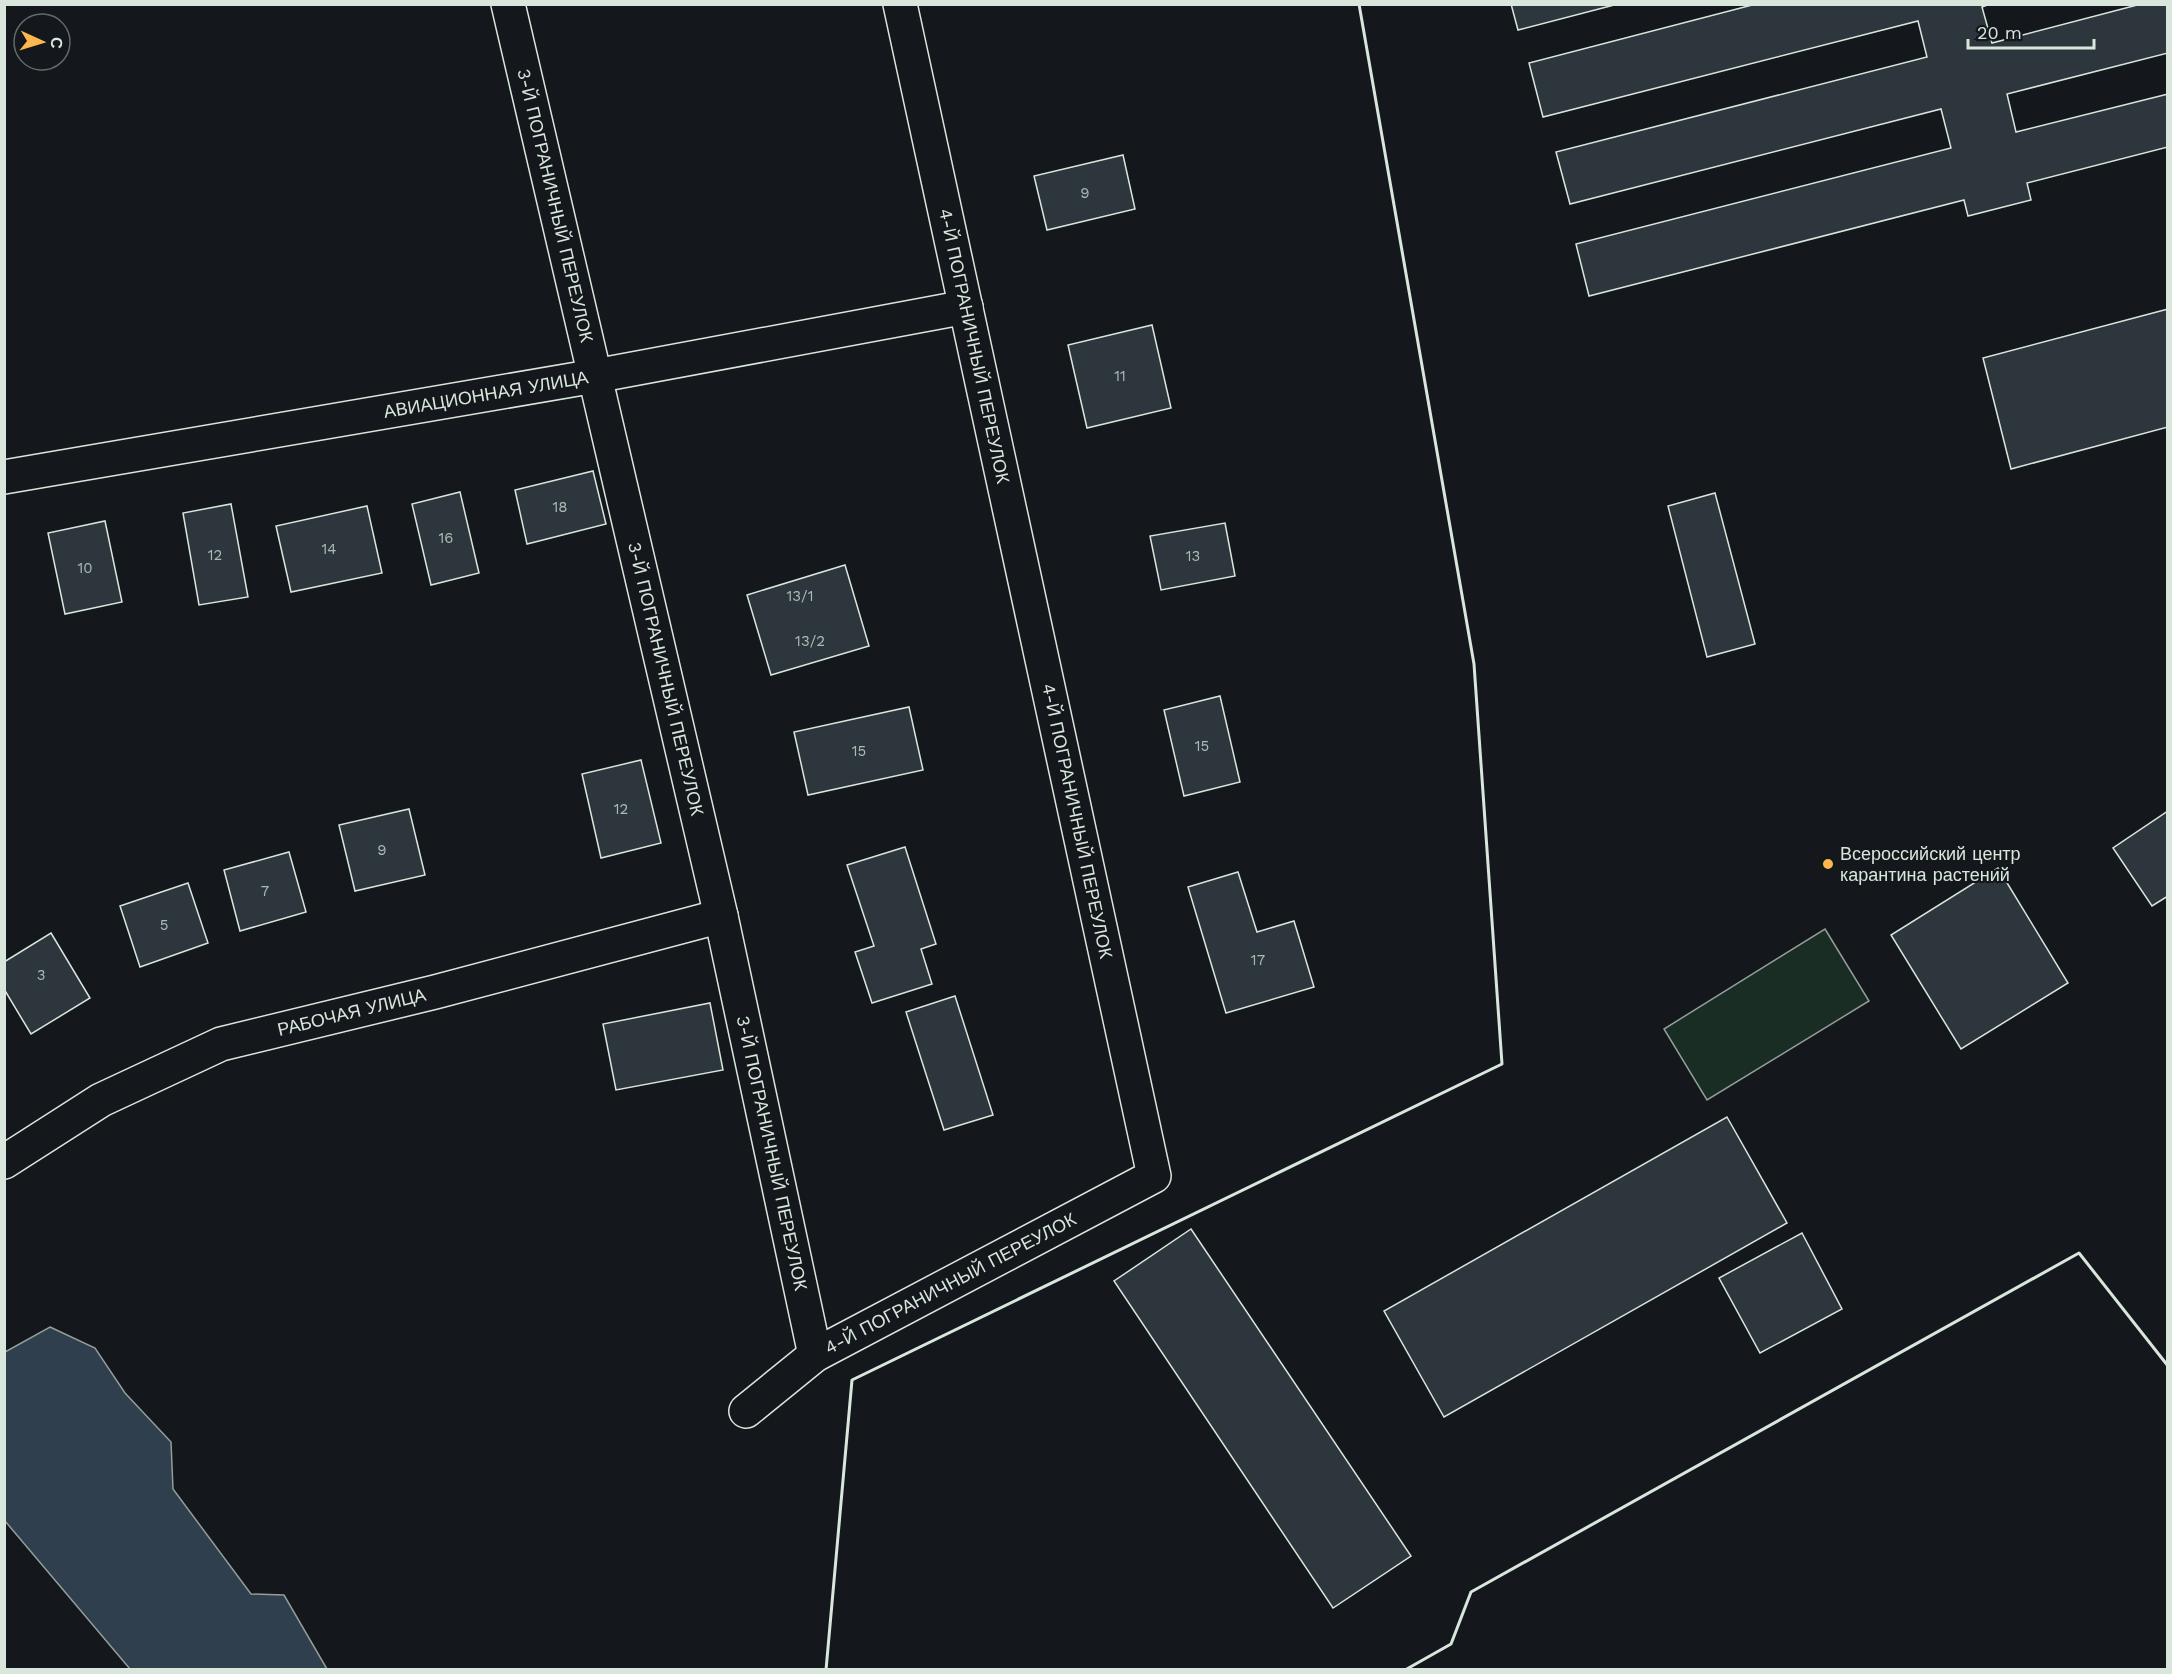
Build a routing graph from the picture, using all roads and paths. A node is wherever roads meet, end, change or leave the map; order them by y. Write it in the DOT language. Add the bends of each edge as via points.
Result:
graph roads {
  1 [pos="508,4"];
  2 [pos="900,4"];
  3 [pos="966,307"];
  4 [pos="595,376"];
  5 [pos="4,477"];
  6 [pos="721,916"];
  7 [pos="4,1162"];
  8 [pos="815,1355"];
  9 [pos="746,1411"];
  1 -- 4 [label="street, 3-Й ПОГРАНИЧНЫЙ ПЕРЕУЛОК"];
  2 -- 3 [label="street, 4-Й ПОГРАНИЧНЫЙ ПЕРЕУЛОК"];
  3 -- 4 [label="street, АВИАЦИОННАЯ УЛИЦА"];
  3 -- 8 [label="street, 4-Й ПОГРАНИЧНЫЙ ПЕРЕУЛОК" via="1154,1176"];
  4 -- 5 [label="street, АВИАЦИОННАЯ УЛИЦА"];
  4 -- 6 [label="street, 3-Й ПОГРАНИЧНЫЙ ПЕРЕУЛОК"];
  6 -- 7 [label="street, РАБОЧАЯ УЛИЦА" via="221,1044 101,1100"];
  6 -- 8 [label="street, 3-Й ПОГРАНИЧНЫЙ ПЕРЕУЛОК"];
  8 -- 9 [label="street, 4-Й ПОГРАНИЧНЫЙ ПЕРЕУЛОК"];
}
